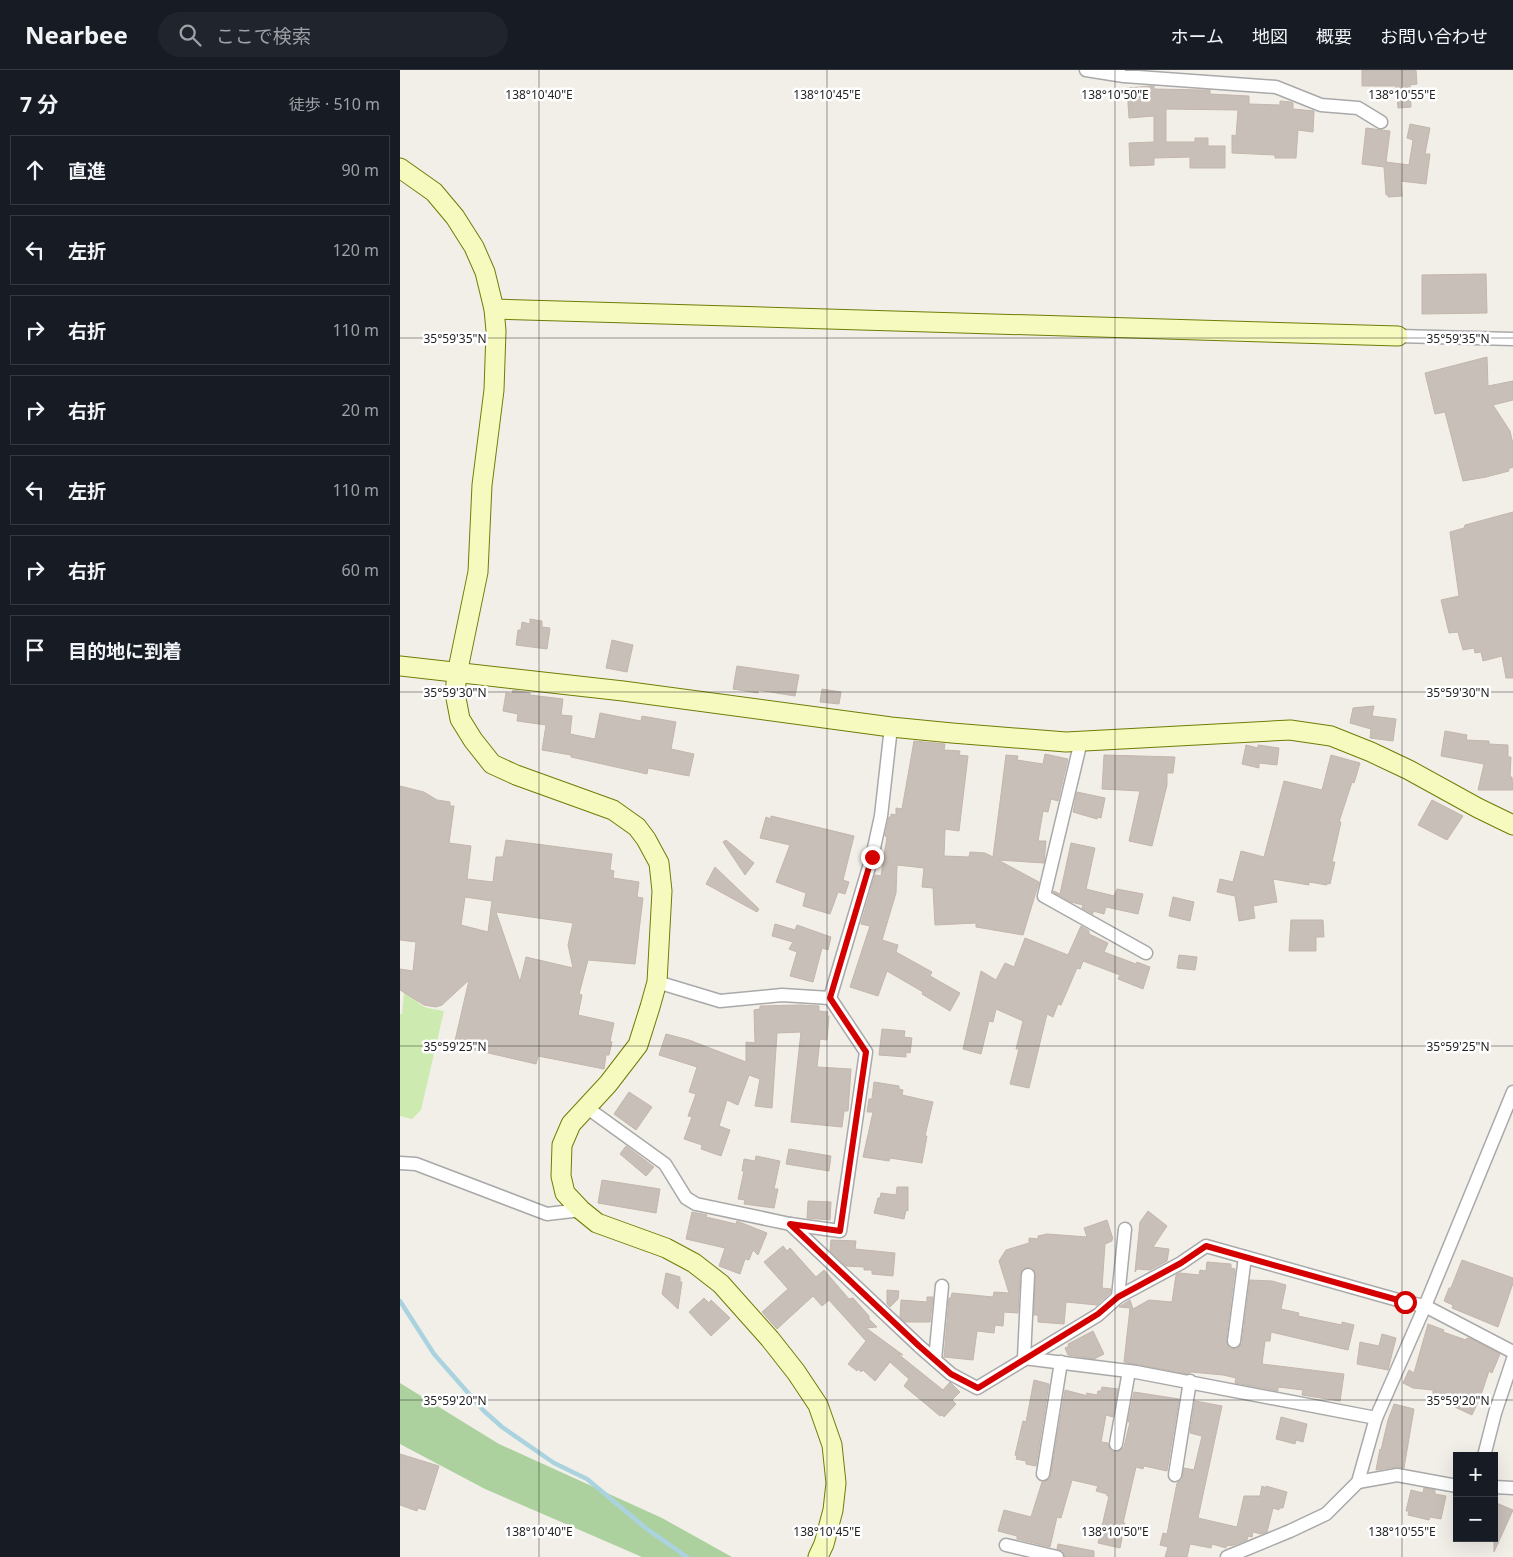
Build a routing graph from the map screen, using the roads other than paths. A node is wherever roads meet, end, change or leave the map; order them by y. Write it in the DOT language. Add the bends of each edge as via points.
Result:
graph roads {
  1 [pos="1086,70"];
  2 [pos="1381,122"];
  3 [pos="400,168"];
  4 [pos="494,308"];
  5 [pos="1398,336"];
  6 [pos="1513,339"];
  7 [pos="400,666"];
  8 [pos="457,674"];
  9 [pos="891,727"];
  10 [pos="1081,741"];
  11 [pos="1513,825"];
  12 [pos="1146,953"];
  13 [pos="657,982"];
  14 [pos="830,998"];
  15 [pos="1513,1092"];
  16 [pos="586,1107"];
  17 [pos="400,1163"];
  18 [pos="581,1210"];
  19 [pos="790,1224"];
  20 [pos="1125,1229"];
  21 [pos="1245,1257"];
  22 [pos="1028,1275"];
  23 [pos="942,1286"];
  24 [pos="1118,1297"];
  25 [pos="1425,1306"];
  26 [pos="1234,1341"];
  27 [pos="1513,1352"];
  28 [pos="1024,1358"];
  29 [pos="1513,1359"];
  30 [pos="935,1360"];
  31 [pos="1060,1362"];
  32 [pos="1129,1371"];
  33 [pos="1190,1381"];
  34 [pos="1376,1418"];
  35 [pos="1116,1444"];
  36 [pos="1485,1452"];
  37 [pos="1043,1474"];
  38 [pos="1175,1475"];
  39 [pos="1358,1482"];
  40 [pos="1453,1485"];
  41 [pos="1498,1487"];
  42 [pos="1513,1488"];
  43 [pos="1006,1545"];
  44 [pos="819,1555"];
  45 [pos="1057,1557"];
  46 [pos="1227,1557"];
  1 -- 2 [label="street" via="1124,76 1276,87 1321,105 1358,108"];
  3 -- 4 [label="street" via="434,192 455,217 485,272"];
  4 -- 5 [label="street"];
  4 -- 8 [label="street" via="496,358 482,485 478,572"];
  5 -- 6 [label="street"];
  7 -- 8 [label="street"];
  8 -- 9 [label="street" via="623,691"];
  8 -- 13 [label="street" via="460,719 492,764 613,810 646,839 659,863 662,891"];
  9 -- 10 [label="street"];
  9 -- 14 [label="street" via="872,857"];
  10 -- 11 [label="street" via="1290,730 1331,736 1394,763"];
  10 -- 12 [label="street" via="1044,896"];
  13 -- 14 [label="street" via="720,1001 782,995"];
  13 -- 16 [label="street" via="638,1045"];
  14 -- 19 [label="street" via="866,1052 840,1231"];
  15 -- 25 [label="street"];
  16 -- 18 [label="street" via="572,1124 562,1145 561,1176 565,1193"];
  16 -- 19 [label="street" via="665,1164 686,1198 696,1204"];
  17 -- 18 [label="street" via="416,1164 548,1214"];
  18 -- 44 [label="street" via="597,1223 666,1248 694,1263 727,1290 796,1372 818,1405 832,1445 836,1483 833,1510"];
  19 -- 30 [label="street"];
  20 -- 24 [label="street"];
  21 -- 24 [label="street" via="1206,1246"];
  21 -- 25 [label="street"];
  21 -- 26 [label="street"];
  22 -- 28 [label="street"];
  23 -- 30 [label="street"];
  24 -- 28 [label="street" via="1098,1314"];
  25 -- 27 [label="street"];
  25 -- 34 [label="street"];
  28 -- 30 [label="street" via="978,1388 951,1374"];
  28 -- 31 [label="street"];
  29 -- 36 [label="street"];
  31 -- 32 [label="street"];
  31 -- 37 [label="street"];
  32 -- 33 [label="street"];
  32 -- 35 [label="street"];
  33 -- 34 [label="street"];
  33 -- 38 [label="street"];
  34 -- 39 [label="street"];
  39 -- 40 [label="street" via="1397,1475"];
  39 -- 46 [label="street" via="1326,1514"];
  41 -- 42 [label="street"];
  43 -- 45 [label="street"];
}
